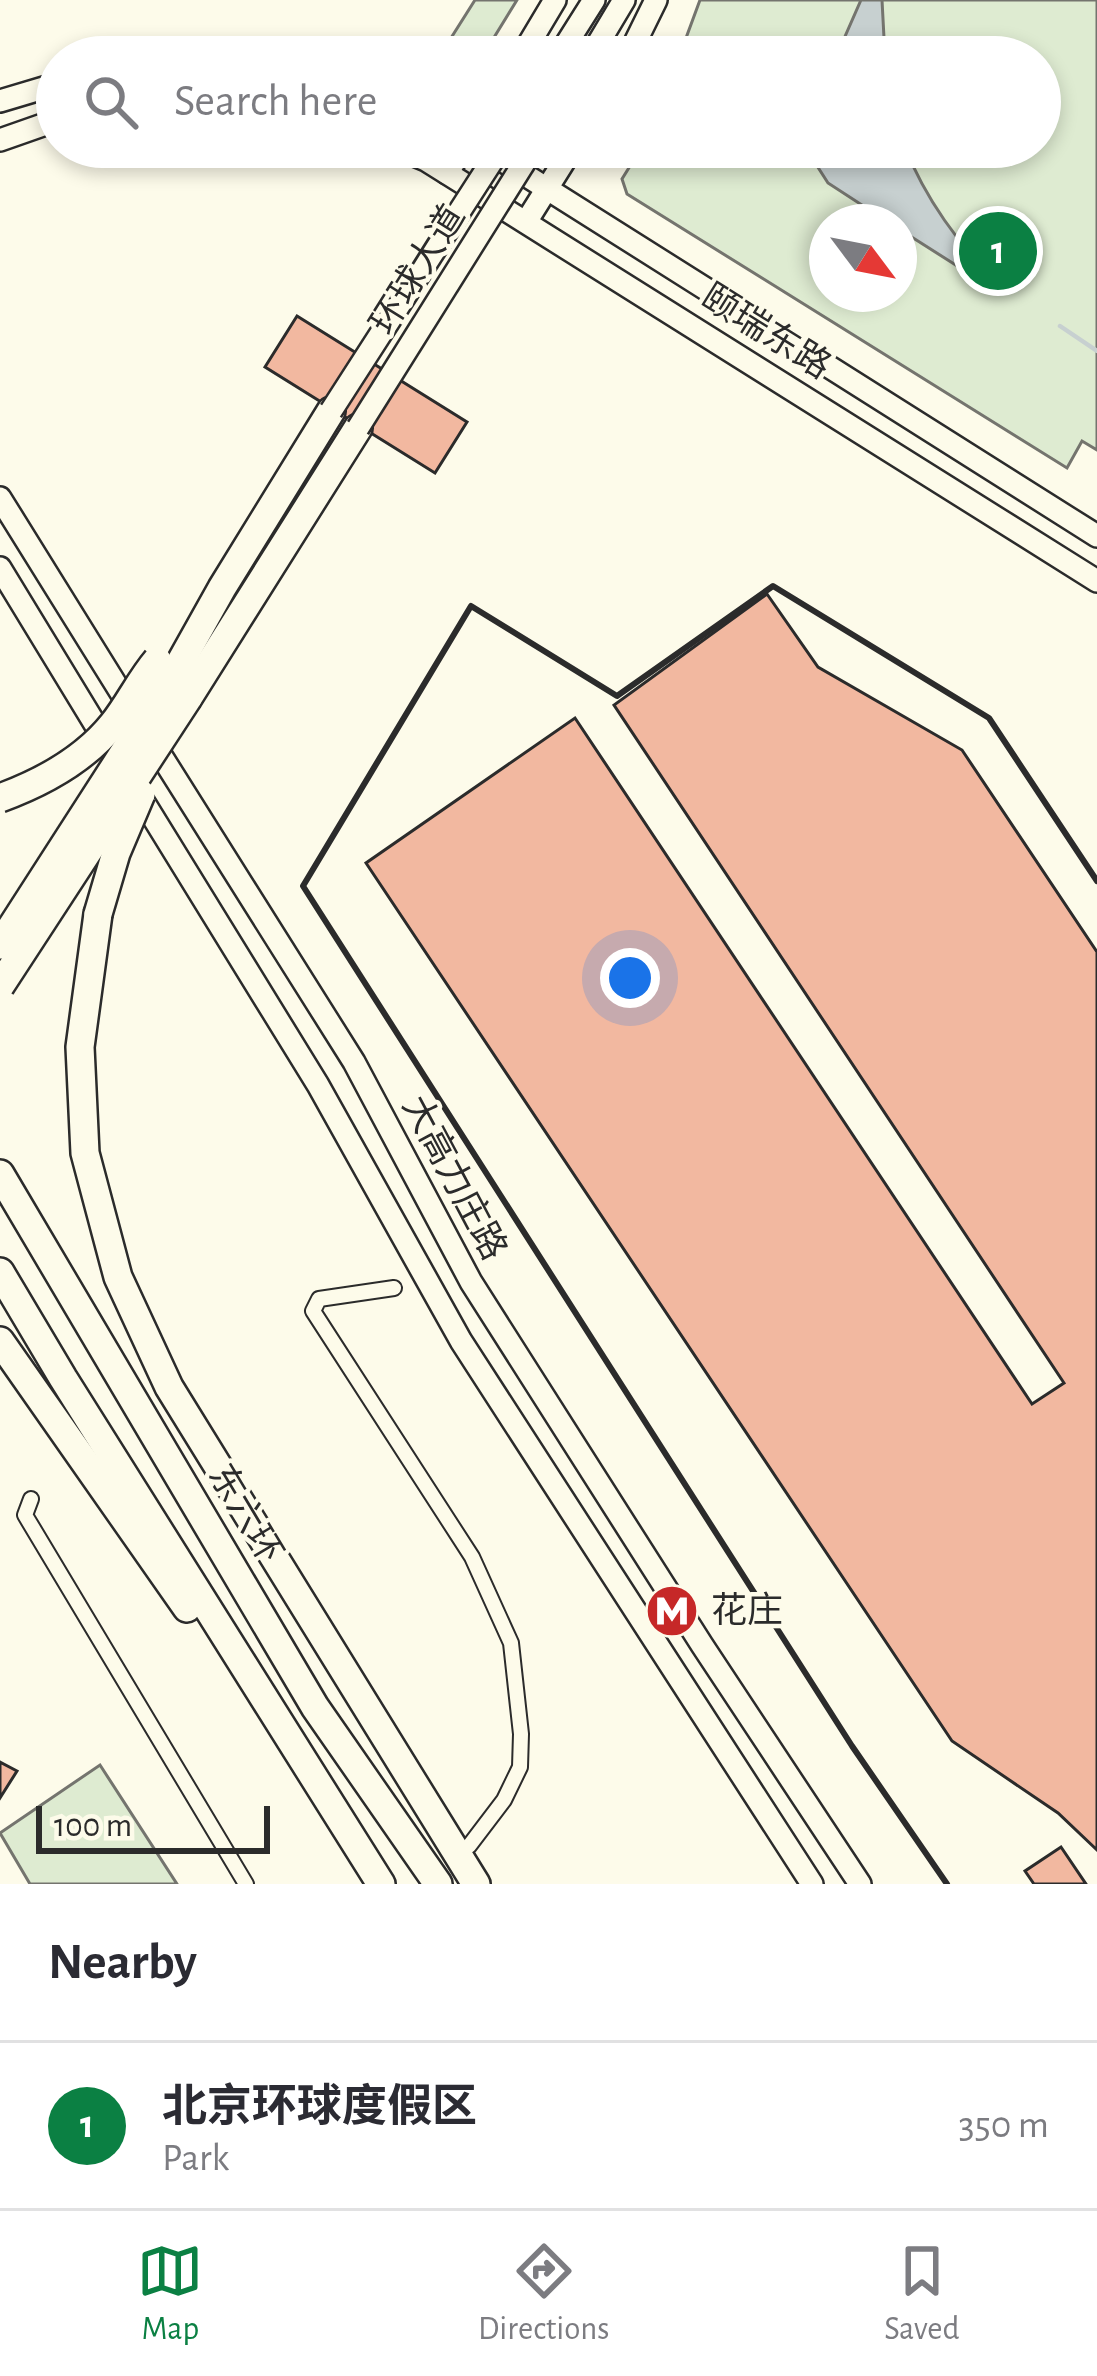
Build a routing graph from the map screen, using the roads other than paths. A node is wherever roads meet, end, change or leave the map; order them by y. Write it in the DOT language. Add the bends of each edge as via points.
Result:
graph roads {
  1 [pos="555,0"];
  2 [pos="594,0"];
  3 [pos="624,0"];
  4 [pos="656,0"];
  5 [pos="534,36"];
  6 [pos="572,36"];
  7 [pos="603,36"];
  8 [pos="638,36"];
  9 [pos="36,90"];
  10 [pos="0,101"];
  11 [pos="36,127"];
  12 [pos="0,140"];
  13 [pos="437,168"];
  14 [pos="450,168"];
  15 [pos="487,168"];
  16 [pos="515,168"];
  17 [pos="521,168"];
  18 [pos="560,168"];
  19 [pos="447,173"];
  20 [pos="548,188"];
  21 [pos="526,222"];
  22 [pos="331,411"];
  23 [pos="358,428"];
  24 [pos="0,498"];
  25 [pos="1097,536"];
  26 [pos="0,568"];
  27 [pos="1097,581"];
  28 [pos="172,680"];
  29 [pos="0,798"];
  30 [pos="0,945"];
  31 [pos="0,986"];
  32 [pos="0,1174"];
  33 [pos="0,1272"];
  34 [pos="394,1288"];
  35 [pos="0,1341"];
  36 [pos="31,1499"];
  37 [pos="470,1846"];
  38 [pos="376,1876"];
  39 [pos="246,1884"];
  40 [pos="438,1884"];
  41 [pos="476,1884"];
  42 [pos="812,1884"];
  43 [pos="860,1884"];
  1 -- 5 [label="main road"];
  2 -- 6 [label="main road"];
  3 -- 7 [label="main road"];
  4 -- 8 [label="main road"];
  9 -- 10 [label="main road"];
  11 -- 12 [label="main road"];
  13 -- 19 [label="main road, 颐瑞东路"];
  14 -- 19 [label="main road"];
  15 -- 22 [label="main road, 环球大道, bridge"];
  16 -- 20 [label="main road, 颐瑞东路"];
  17 -- 23 [label="main road, 环球大道, bridge"];
  18 -- 20 [label="main road"];
  19 -- 21 [label="main road, 颐瑞东路"];
  20 -- 21 [label="main road"];
  20 -- 25 [label="main road, 颐瑞东路"];
  21 -- 27 [label="main road, 颐瑞东路"];
  22 -- 28 [label="highway"];
  23 -- 28 [label="highway"];
  24 -- 43 [label="main road, 大高力庄路" via="354,1062 471,1282"];
  26 -- 42 [label="main road, 大高力庄路" via="318,1085 461,1341"];
  28 -- 29 [label="highway, bridge" via="84,753"];
  28 -- 30 [label="highway, bridge"];
  28 -- 31 [label="highway, bridge"];
  28 -- 41 [label="highway, bridge" via="98,914 80,1047 85,1154 118,1276 169,1387"];
  32 -- 40 [label="highway, 东六环" via="315,1707"];
  33 -- 38 [label="highway"];
  34 -- 37 [label="street" via="319,1299 313,1311 472,1557 511,1643 520,1767"];
  35 -- 38 [label="highway"];
  36 -- 39 [label="street" via="25,1515"];
}
